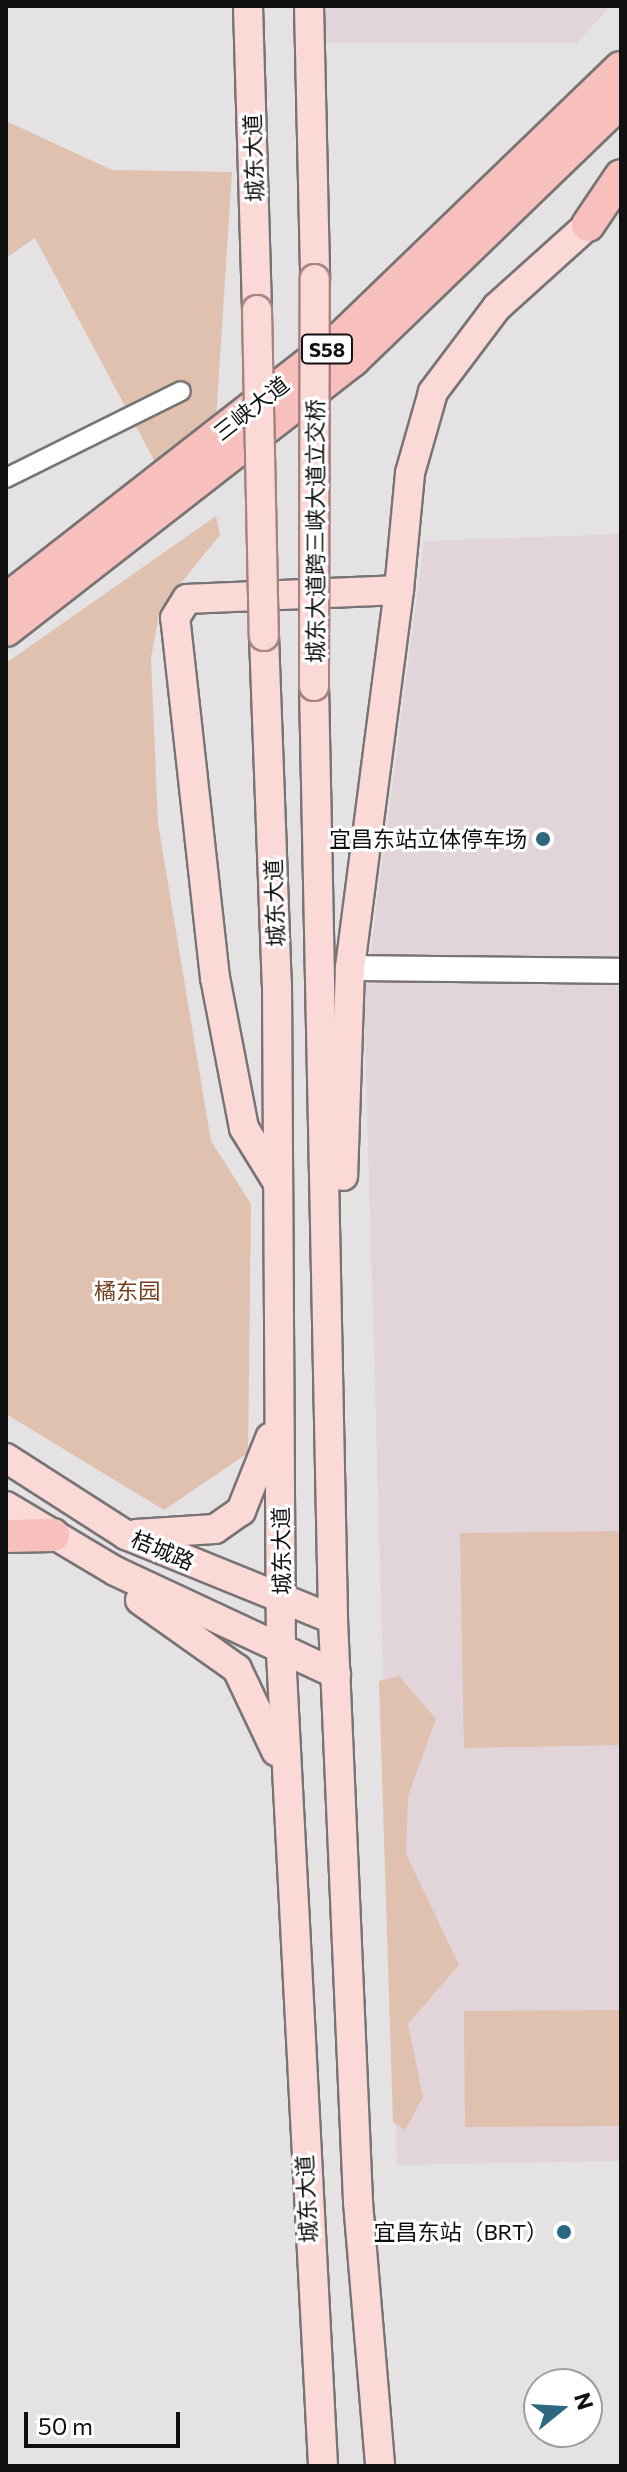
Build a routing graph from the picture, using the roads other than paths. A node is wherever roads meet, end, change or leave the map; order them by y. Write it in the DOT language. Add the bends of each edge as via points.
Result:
graph roads {
  1 [pos="248,6"];
  2 [pos="309,6"];
  3 [pos="621,68"];
  4 [pos="621,101"];
  5 [pos="621,176"];
  6 [pos="588,225"];
  7 [pos="181,391"];
  8 [pos="6,478"];
  9 [pos="399,590"];
  10 [pos="6,600"];
  11 [pos="6,630"];
  12 [pos="314,686"];
  13 [pos="350,968"];
  14 [pos="621,971"];
  15 [pos="276,1180"];
  16 [pos="279,1403"];
  17 [pos="6,1458"];
  18 [pos="334,1492"];
  19 [pos="6,1506"];
  20 [pos="53,1535"];
  21 [pos="126,1535"];
  22 [pos="6,1536"];
  23 [pos="282,1600"];
  24 [pos="333,1619"];
  25 [pos="281,1653"];
  26 [pos="336,1674"];
  27 [pos="287,1785"];
  28 [pos="323,2466"];
  29 [pos="380,2466"];
  1 -- 15 [label="main road, 城东大道, bridge" via="277,984"];
  2 -- 12 [label="main road, 城东大道跨三峡大道立交桥, bridge"];
  3 -- 10 [label="highway, 三峡大道 / S58" via="340,339"];
  4 -- 11 [label="highway, 三峡大道 / S58" via="353,360"];
  5 -- 6 [label="highway"];
  6 -- 9 [label="main road" via="497,307 433,392 410,473"];
  7 -- 8 [label="street"];
  9 -- 13 [label="main road"];
  9 -- 15 [label="main road" via="187,599 175,618 215,978 244,1128"];
  12 -- 18 [label="main road, 城东大道"];
  13 -- 14 [label="street"];
  13 -- 18 [label="main road"];
  15 -- 16 [label="main road, 城东大道"];
  16 -- 21 [label="main road" via="259,1479 241,1511 215,1529"];
  16 -- 23 [label="main road, 城东大道"];
  17 -- 21 [label="main road, 桔城路"];
  18 -- 24 [label="main road, 城东大道"];
  19 -- 20 [label="main road, 桔城路"];
  20 -- 22 [label="highway"];
  20 -- 25 [label="main road, 桔城路"];
  20 -- 27 [label="main road" via="237,1669 263,1712"];
  21 -- 23 [label="main road, 桔城路"];
  23 -- 24 [label="main road, 桔城路"];
  23 -- 25 [label="main road, 城东大道"];
  24 -- 26 [label="main road, 城东大道"];
  25 -- 26 [label="main road, 桔城路"];
  25 -- 27 [label="main road, 城东大道"];
  26 -- 29 [label="main road, 城东大道" via="358,2202"];
  27 -- 28 [label="main road, 城东大道"];
}
